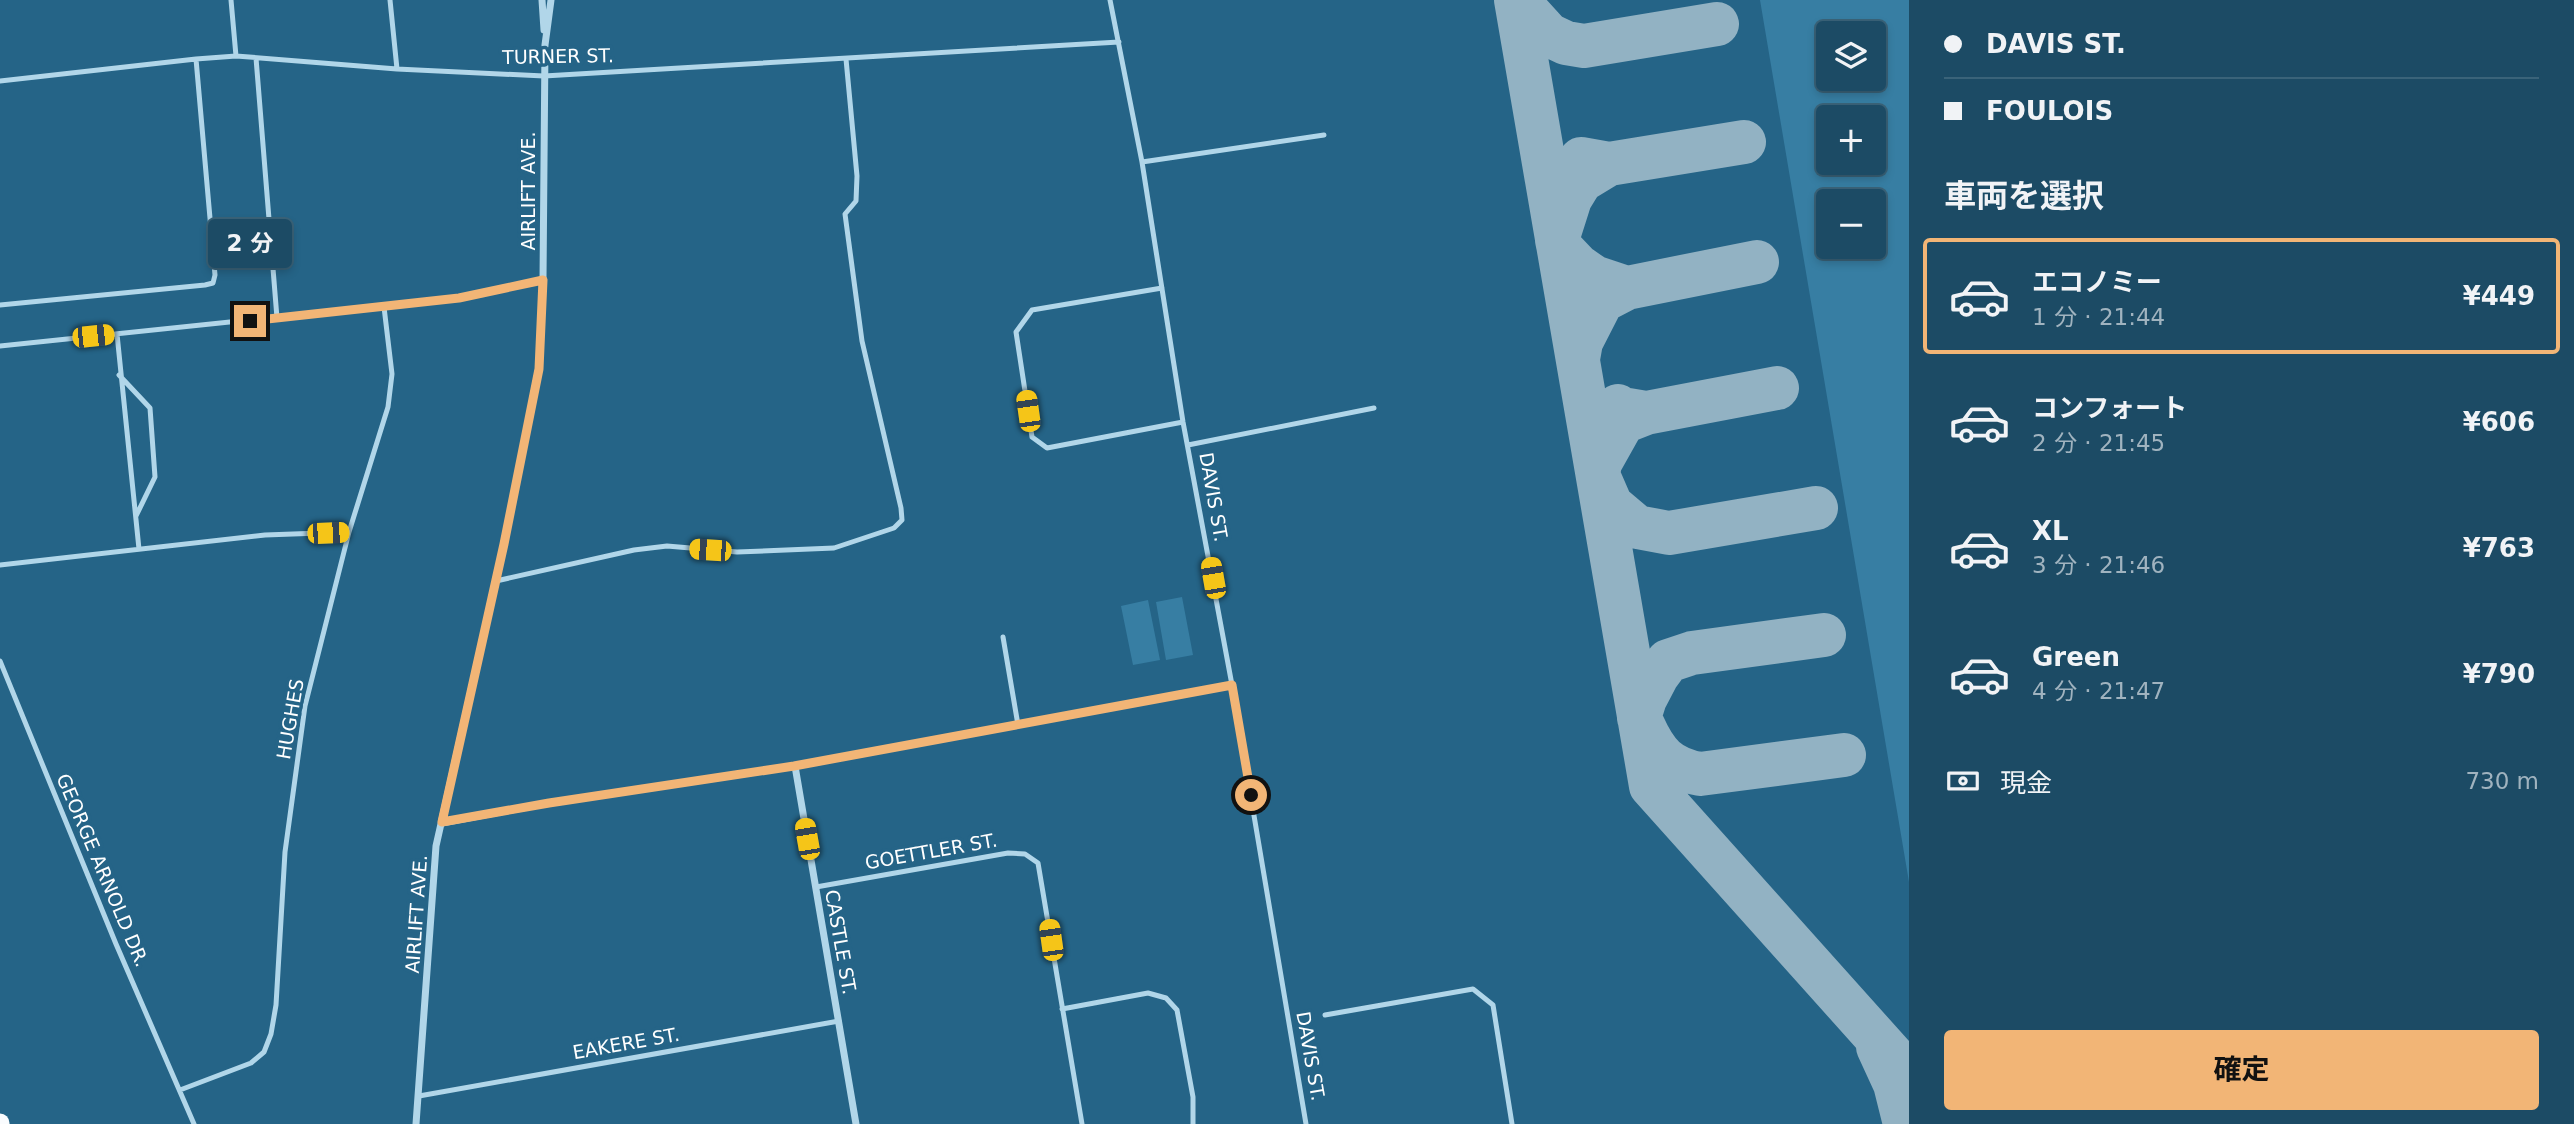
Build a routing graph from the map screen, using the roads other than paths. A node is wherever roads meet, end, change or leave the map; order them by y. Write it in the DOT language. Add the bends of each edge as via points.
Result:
graph roads {
  1 [pos="231,0"];
  2 [pos="390,0"];
  3 [pos="541,0"];
  4 [pos="551,0"];
  5 [pos="1110,0"];
  6 [pos="1119,42"];
  7 [pos="545,45"];
  8 [pos="236,57"];
  9 [pos="256,58"];
  10 [pos="196,59"];
  11 [pos="846,59"];
  12 [pos="397,69"];
  13 [pos="544,75"];
  14 [pos="0,81"];
  15 [pos="1324,135"];
  16 [pos="1143,162"];
  17 [pos="543,280"];
  18 [pos="1162,288"];
  19 [pos="0,305"];
  20 [pos="384,307"];
  21 [pos="277,318"];
  22 [pos="117,334"];
  23 [pos="0,346"];
  24 [pos="119,375"];
  25 [pos="1374,408"];
  26 [pos="1183,422"];
  27 [pos="1188,445"];
  28 [pos="135,517"];
  29 [pos="349,532"];
  30 [pos="139,549"];
  31 [pos="0,565"];
  32 [pos="496,581"];
  33 [pos="1003,637"];
  34 [pos="0,661"];
  35 [pos="1232,685"];
  36 [pos="1018,725"];
  37 [pos="794,766"];
  38 [pos="442,822"];
  39 [pos="816,887"];
  40 [pos="1062,1009"];
  41 [pos="1325,1015"];
  42 [pos="839,1021"];
  43 [pos="180,1090"];
  44 [pos="419,1096"];
  45 [pos="194,1124"];
  46 [pos="416,1124"];
  47 [pos="856,1124"];
  48 [pos="1082,1124"];
  49 [pos="1193,1124"];
  50 [pos="1306,1124"];
  51 [pos="1512,1124"];
  1 -- 8 [label="lane"];
  2 -- 12 [label="lane"];
  3 -- 7 [label="street, AIRLIFT AVE."];
  4 -- 7 [label="street, AIRLIFT AVE."];
  5 -- 6 [label="lane, DAVIS ST."];
  6 -- 11 [label="lane, TURNER ST."];
  6 -- 16 [label="lane, DAVIS ST."];
  7 -- 13 [label="street, AIRLIFT AVE."];
  8 -- 9 [label="lane, TURNER ST."];
  8 -- 10 [label="lane, TURNER ST."];
  9 -- 12 [label="lane, TURNER ST."];
  9 -- 21 [label="lane"];
  10 -- 14 [label="lane, TURNER ST."];
  10 -- 19 [label="lane" via="213,283"];
  11 -- 13 [label="lane, TURNER ST."];
  11 -- 32 [label="lane" via="857,176 856,201 845,214 862,341 902,520 894,528 834,548 737,552 667,546"];
  12 -- 13 [label="lane, TURNER ST."];
  13 -- 17 [label="street, AIRLIFT AVE."];
  15 -- 16 [label="lane"];
  16 -- 18 [label="lane, DAVIS ST."];
  17 -- 20 [label="lane" via="459,298"];
  17 -- 32 [label="street, AIRLIFT AVE." via="539,369"];
  18 -- 26 [label="lane, DAVIS ST."];
  18 -- 26 [label="lane" via="1032,310 1016,332 1032,437 1047,448"];
  20 -- 21 [label="lane"];
  20 -- 29 [label="lane, HUGHES" via="392,374 388,407"];
  21 -- 22 [label="lane"];
  22 -- 23 [label="lane"];
  22 -- 24 [label="lane"];
  24 -- 28 [label="lane"];
  24 -- 28 [label="lane" via="150,408 155,477"];
  25 -- 27 [label="lane"];
  26 -- 27 [label="lane, DAVIS ST."];
  27 -- 35 [label="lane, DAVIS ST."];
  28 -- 30 [label="lane"];
  29 -- 30 [label="lane"];
  29 -- 43 [label="lane, HUGHES" via="305,706 285,852 271,1034 264,1052 251,1063"];
  30 -- 31 [label="lane"];
  32 -- 38 [label="street, AIRLIFT AVE."];
  33 -- 36 [label="lane"];
  34 -- 43 [label="lane, GEORGE ARNOLD DR."];
  35 -- 36 [label="street"];
  35 -- 50 [label="lane, DAVIS ST."];
  36 -- 37 [label="street"];
  37 -- 38 [label="street"];
  37 -- 39 [label="street, CASTLE ST."];
  38 -- 44 [label="street, AIRLIFT AVE." via="436,846"];
  39 -- 40 [label="lane, GOETTLER ST." via="1008,853 1025,854 1038,863"];
  39 -- 42 [label="street, CASTLE ST."];
  40 -- 48 [label="lane, GOETTLER ST."];
  40 -- 49 [label="lane" via="1148,993 1166,998 1177,1010 1193,1097"];
  41 -- 51 [label="lane" via="1473,989 1493,1005"];
  42 -- 44 [label="lane, EAKERE ST."];
  42 -- 47 [label="street, CASTLE ST."];
  43 -- 45 [label="lane, GEORGE ARNOLD DR."];
  44 -- 46 [label="street, AIRLIFT AVE."];
}
